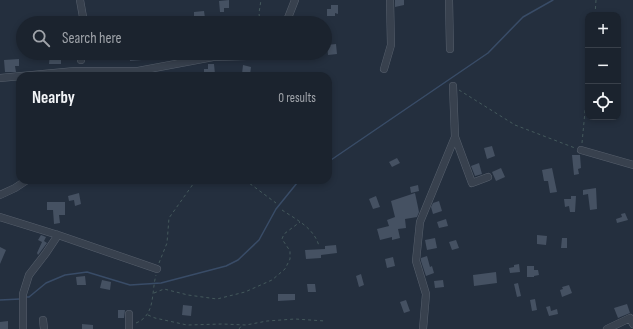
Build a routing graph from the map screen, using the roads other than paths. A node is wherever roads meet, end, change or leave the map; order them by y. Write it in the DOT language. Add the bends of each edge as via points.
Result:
graph roads {
  1 [pos="80,0"];
  2 [pos="295,0"];
  3 [pos="390,0"];
  4 [pos="450,0"];
  5 [pos="83,16"];
  6 [pos="289,16"];
  7 [pos="450,49"];
  8 [pos="197,60"];
  9 [pos="384,69"];
  10 [pos="61,72"];
  11 [pos="16,77"];
  12 [pos="0,78"];
  13 [pos="453,86"];
  14 [pos="455,137"];
  15 [pos="581,150"];
  16 [pos="633,164"];
  17 [pos="488,177"];
  18 [pos="21,184"];
  19 [pos="0,195"];
  20 [pos="0,217"];
  21 [pos="58,235"];
  22 [pos="158,269"];
  23 [pos="129,314"];
  24 [pos="43,320"];
  25 [pos="633,324"];
  26 [pos="129,327"];
  27 [pos="23,329"];
  28 [pos="44,329"];
  29 [pos="423,329"];
  30 [pos="607,329"];
  1 -- 5 [label="street"];
  2 -- 6 [label="street"];
  3 -- 9 [label="street" via="391,45"];
  4 -- 7 [label="street"];
  8 -- 10 [label="street" via="138,71"];
  11 -- 12 [label="street"];
  13 -- 14 [label="street"];
  14 -- 17 [label="street" via="472,183"];
  14 -- 29 [label="street" via="420,222 416,261 426,294"];
  15 -- 16 [label="street"];
  18 -- 19 [label="street"];
  20 -- 21 [label="street"];
  21 -- 22 [label="street"];
  21 -- 27 [label="street" via="28,275 23,294"];
  23 -- 26 [label="street"];
  24 -- 28 [label="street"];
  25 -- 30 [label="street" via="630,318"];
}
